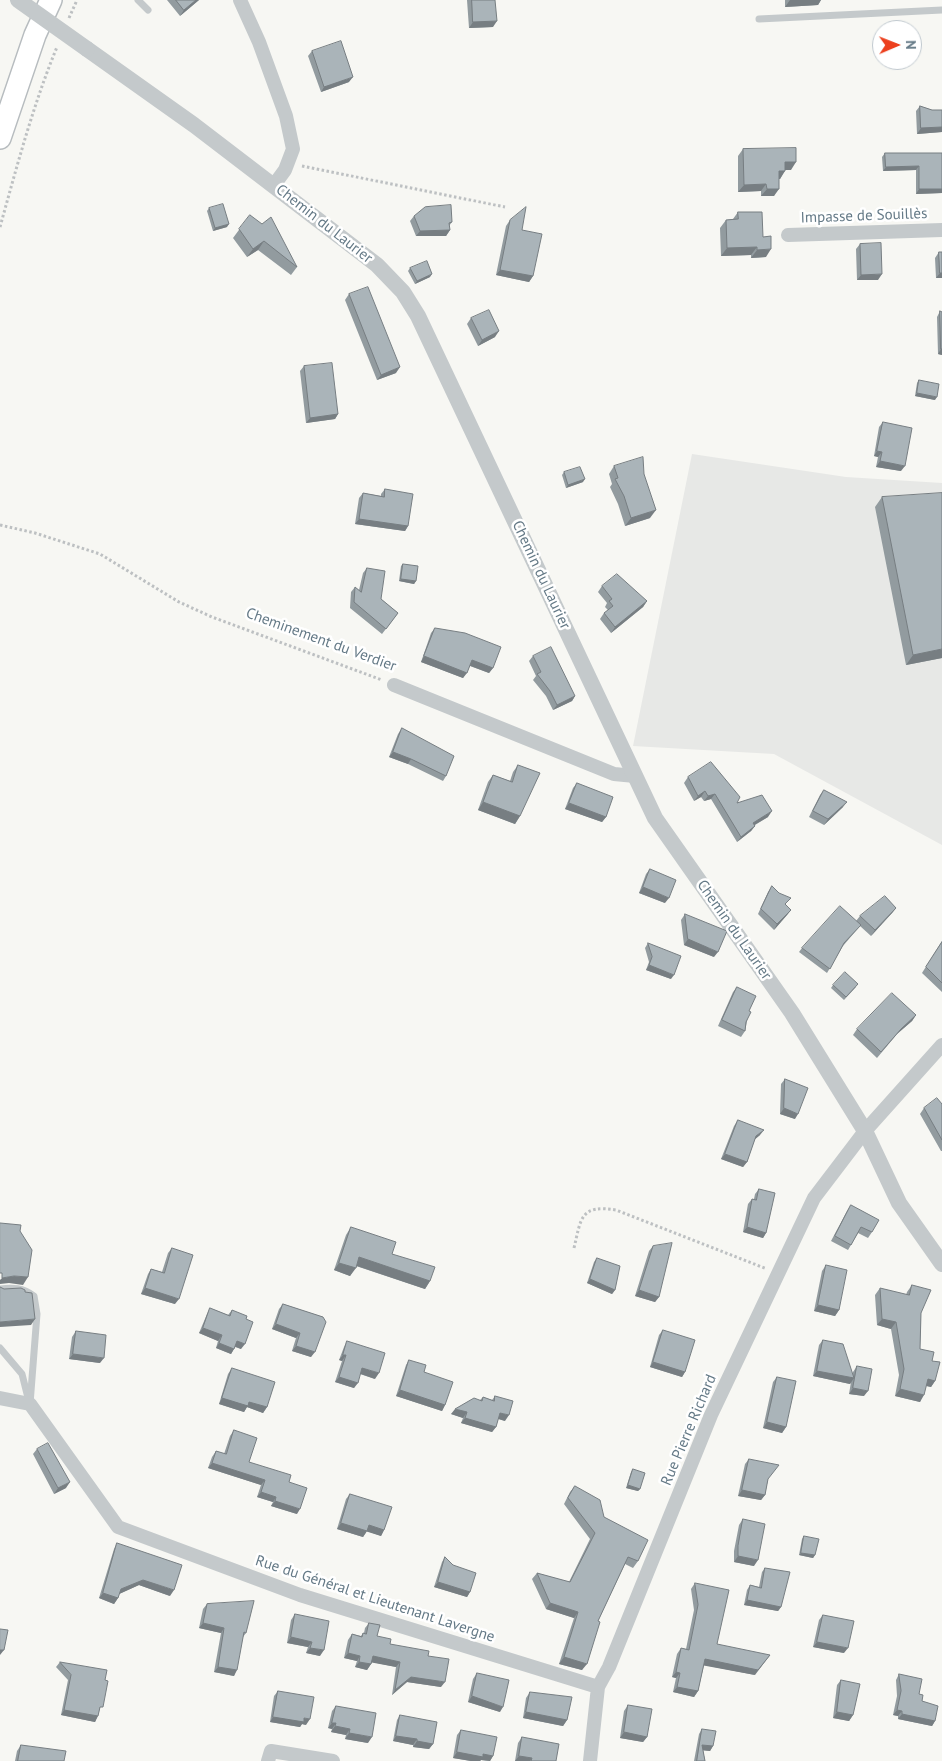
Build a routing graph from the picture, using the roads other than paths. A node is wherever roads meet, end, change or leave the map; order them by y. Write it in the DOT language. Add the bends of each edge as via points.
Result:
graph roads {
  1 [pos="18,0"];
  2 [pos="51,0"];
  3 [pos="138,0"];
  4 [pos="240,0"];
  5 [pos="148,10"];
  6 [pos="942,10"];
  7 [pos="759,19"];
  8 [pos="0,138"];
  9 [pos="274,185"];
  10 [pos="942,230"];
  11 [pos="788,235"];
  12 [pos="394,685"];
  13 [pos="635,776"];
  14 [pos="942,1045"];
  15 [pos="865,1131"];
  16 [pos="942,1264"];
  17 [pos="0,1289"];
  18 [pos="0,1348"];
  19 [pos="0,1398"];
  20 [pos="30,1404"];
  21 [pos="598,1686"];
  22 [pos="268,1761"];
  23 [pos="333,1761"];
  24 [pos="590,1761"];
  1 -- 9 [label="street, Chemin du Laurier, bridge"];
  2 -- 8 [label="main road" via="35,35"];
  3 -- 5 [label="lane"];
  4 -- 9 [label="street" via="286,116 293,149 286,170"];
  6 -- 7 [label="lane"];
  9 -- 13 [label="street, Chemin du Laurier" via="377,265 403,292 418,316"];
  10 -- 11 [label="street, Impasse de Souillès"];
  12 -- 13 [label="street, Cheminement du Verdier" via="614,774"];
  13 -- 15 [label="street, Chemin du Laurier" via="655,818 792,1013"];
  14 -- 15 [label="street, Rue Pierre Richard"];
  15 -- 16 [label="street, Chemin du Laurier" via="899,1203"];
  15 -- 21 [label="street, Rue Pierre Richard" via="814,1198 711,1415 609,1667"];
  17 -- 20 [label="lane" via="26,1290 34,1296 37,1314"];
  18 -- 20 [label="lane" via="22,1374"];
  19 -- 20 [label="street"];
  20 -- 21 [label="street, Rue du Général et Lieutenant Lavergne" via="118,1527 300,1595"];
  21 -- 24 [label="street, Rue Pierre Richard"];
  22 -- 23 [label="street" via="271,1751"];
}
